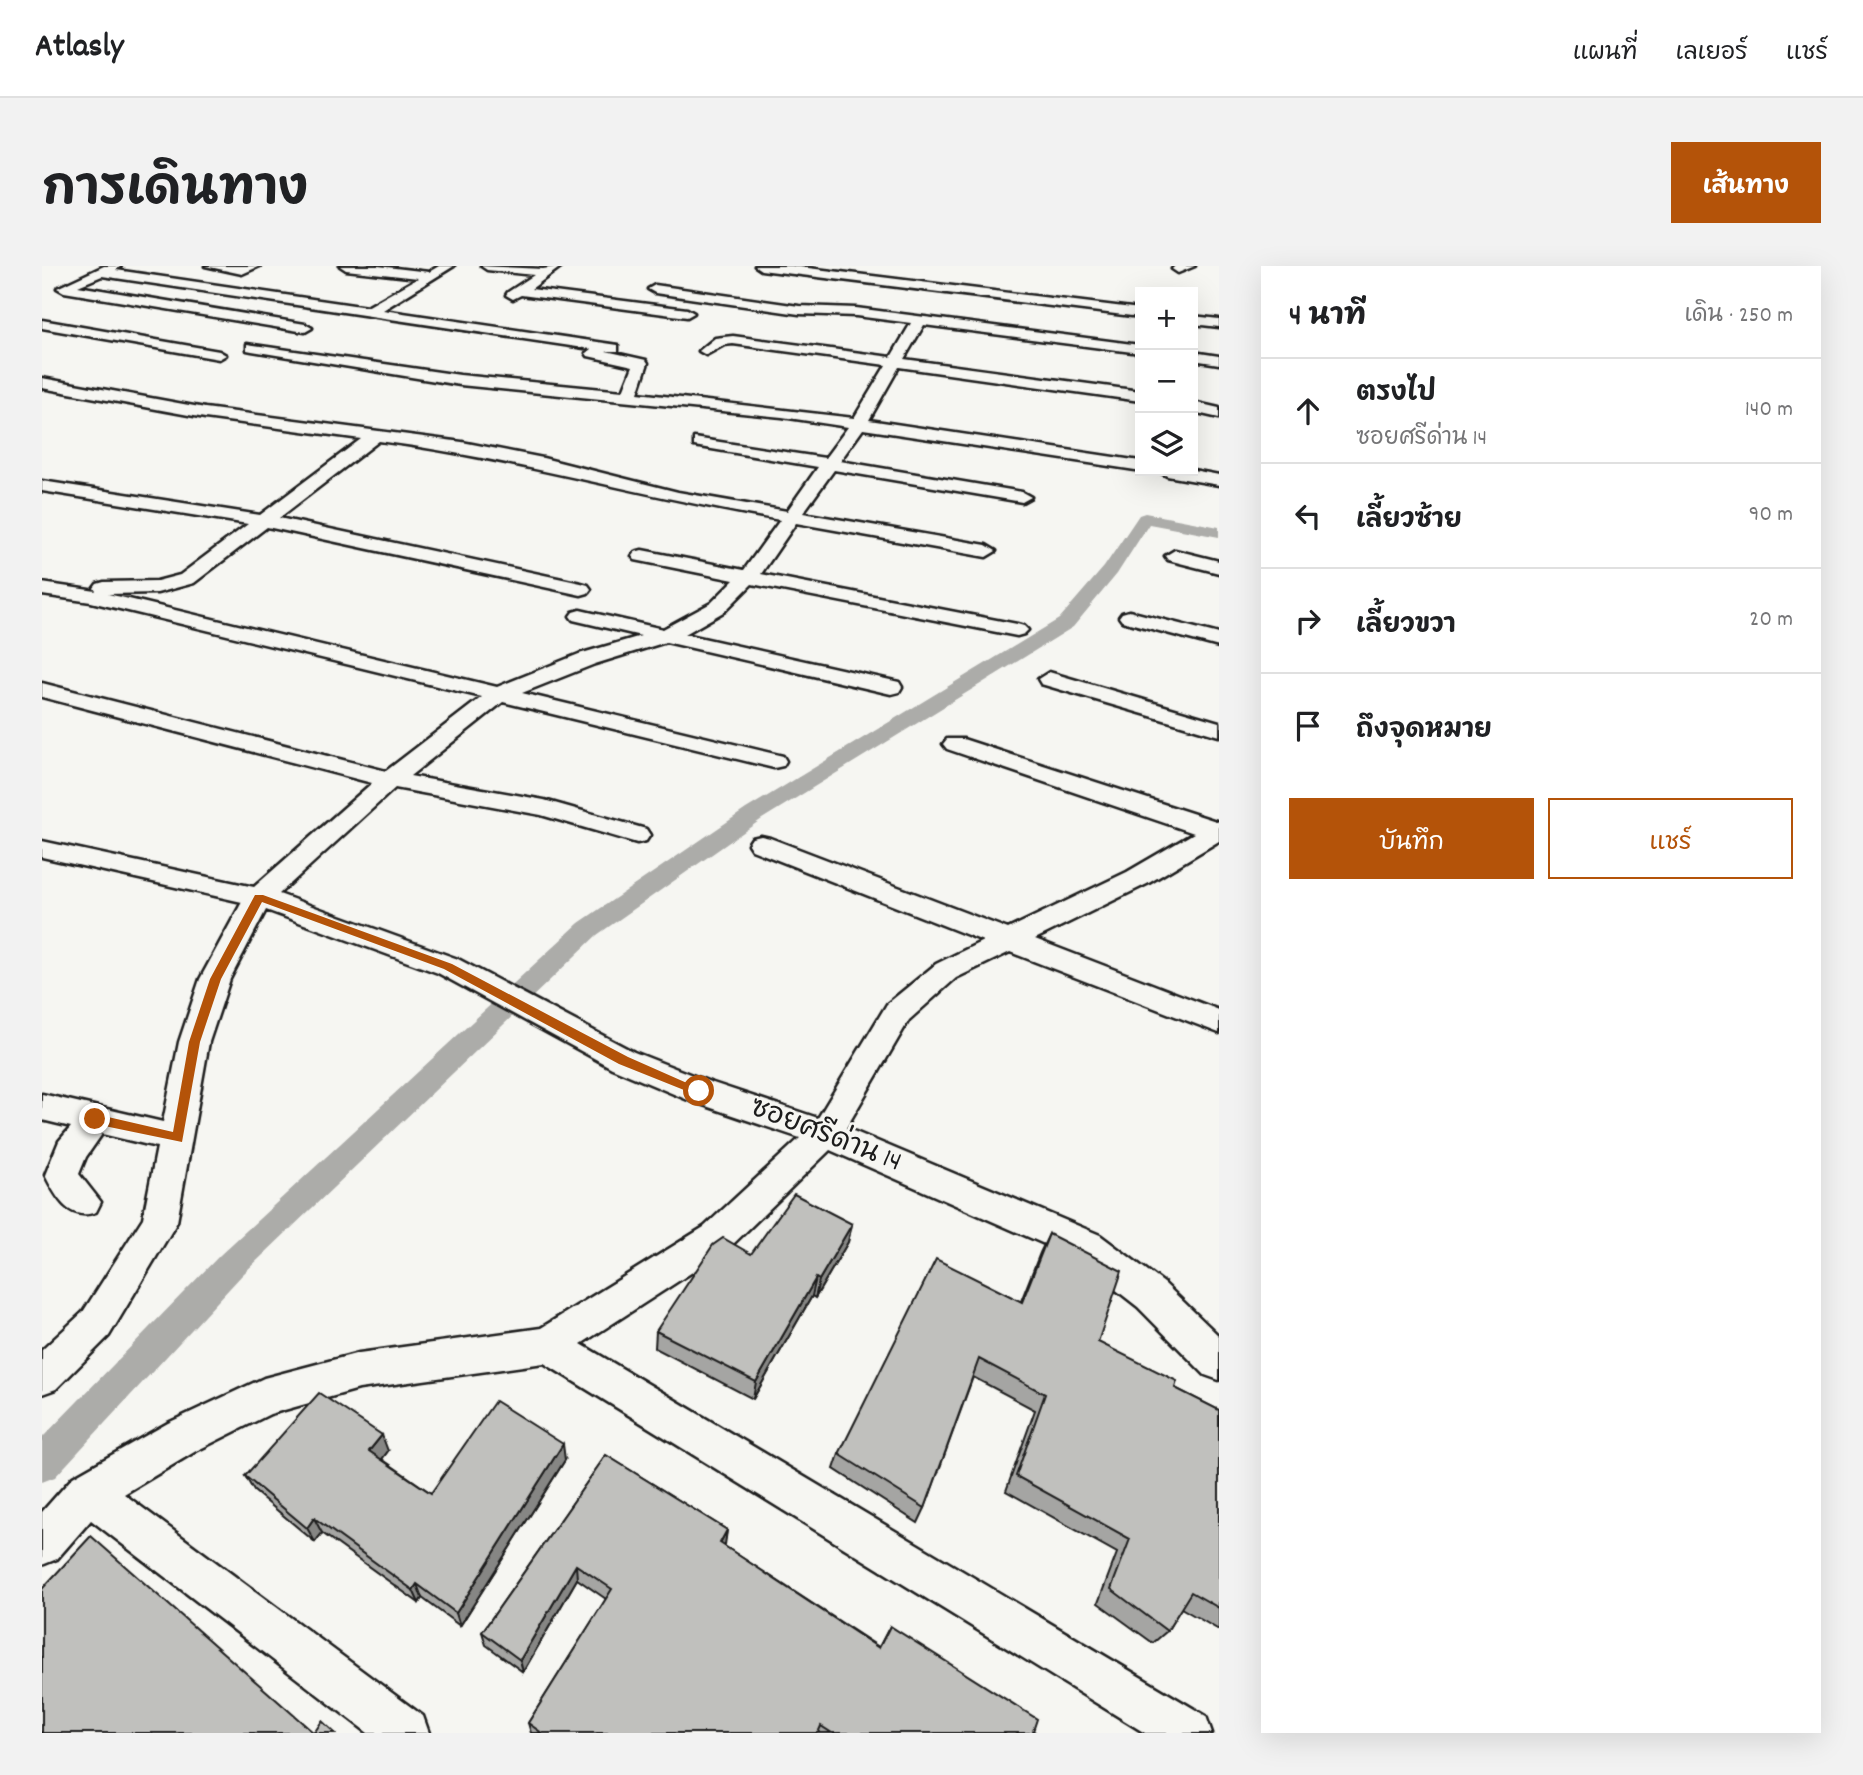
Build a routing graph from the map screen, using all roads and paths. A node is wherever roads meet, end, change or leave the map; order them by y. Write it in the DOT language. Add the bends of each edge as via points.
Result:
graph roads {
  1 [pos="115,266"];
  2 [pos="211,266"];
  3 [pos="254,266"];
  4 [pos="346,266"];
  5 [pos="448,266"];
  6 [pos="487,266"];
  7 [pos="761,266"];
  8 [pos="551,269"];
  9 [pos="101,272"];
  10 [pos="430,276"];
  11 [pos="655,289"];
  12 [pos="518,291"];
  13 [pos="624,292"];
  14 [pos="505,301"];
  15 [pos="608,303"];
  16 [pos="64,312"];
  17 [pos="369,312"];
  18 [pos="1135,312"];
  19 [pos="702,315"];
  20 [pos="354,317"];
  21 [pos="920,320"];
  22 [pos="1198,321"];
  23 [pos="110,322"];
  24 [pos="42,323"];
  25 [pos="1219,323"];
  26 [pos="305,328"];
  27 [pos="157,330"];
  28 [pos="86,333"];
  29 [pos="207,338"];
  30 [pos="134,341"];
  31 [pos="252,347"];
  32 [pos="613,348"];
  33 [pos="1135,348"];
  34 [pos="1219,349"];
  35 [pos="183,351"];
  36 [pos="706,351"];
  37 [pos="219,355"];
  38 [pos="1206,358"];
  39 [pos="895,361"];
  40 [pos="50,385"];
  41 [pos="42,395"];
  42 [pos="1135,395"];
  43 [pos="628,398"];
  44 [pos="1198,408"];
  45 [pos="1219,412"];
  46 [pos="859,423"];
  47 [pos="374,437"];
  48 [pos="700,442"];
  49 [pos="828,463"];
  50 [pos="1135,466"];
  51 [pos="1196,476"];
  52 [pos="1219,480"];
  53 [pos="42,486"];
  54 [pos="1022,497"];
  55 [pos="790,517"];
  56 [pos="265,521"];
  57 [pos="986,551"];
  58 [pos="642,556"];
  59 [pos="1175,556"];
  60 [pos="1219,567"];
  61 [pos="750,575"];
  62 [pos="43,588"];
  63 [pos="581,589"];
  64 [pos="580,616"];
  65 [pos="1129,617"];
  66 [pos="1017,630"];
  67 [pos="667,635"];
  68 [pos="1219,641"];
  69 [pos="1049,679"];
  70 [pos="891,687"];
  71 [pos="42,690"];
  72 [pos="500,694"];
  73 [pos="1219,729"];
  74 [pos="955,744"];
  75 [pos="774,761"];
  76 [pos="390,779"];
  77 [pos="1218,832"];
  78 [pos="637,835"];
  79 [pos="761,844"];
  80 [pos="42,849"];
  81 [pos="259,897"];
  82 [pos="1009,938"];
  83 [pos="1219,1022"];
  84 [pos="42,1107"];
  85 [pos="95,1119"];
  86 [pos="826,1134"];
  87 [pos="178,1139"];
  88 [pos="84,1202"];
  89 [pos="548,1345"];
  90 [pos="1219,1362"];
  91 [pos="42,1376"];
  92 [pos="88,1492"];
  93 [pos="42,1544"];
  94 [pos="406,1733"];
  95 [pos="1189,1733"];
  1 -- 9 [label="street"];
  2 -- 3 [label="street" via="242,270"];
  4 -- 10 [label="street"];
  5 -- 10 [label="street"];
  6 -- 8 [label="street"];
  7 -- 18 [label="street"];
  8 -- 12 [label="street"];
  9 -- 17 [label="street"];
  9 -- 26 [label="street" via="64,288"];
  10 -- 17 [label="street"];
  11 -- 21 [label="street" via="799,310"];
  12 -- 14 [label="street"];
  12 -- 15 [label="street"];
  13 -- 15 [label="street"];
  15 -- 19 [label="street"];
  16 -- 24 [label="street"];
  17 -- 32 [label="street"];
  20 -- 43 [label="street" via="638,360 641,363"];
  21 -- 33 [label="street"];
  21 -- 39 [label="street"];
  22 -- 25 [label="street"];
  23 -- 28 [label="street"];
  24 -- 28 [label="street"];
  27 -- 30 [label="street"];
  28 -- 30 [label="street"];
  29 -- 35 [label="street"];
  30 -- 35 [label="street"];
  31 -- 43 [label="street" via="460,380"];
  34 -- 38 [label="street"];
  35 -- 37 [label="street"];
  36 -- 39 [label="street" via="720,341 733,340"];
  39 -- 42 [label="street"];
  39 -- 46 [label="street"];
  40 -- 41 [label="street"];
  40 -- 47 [label="street"];
  43 -- 46 [label="street"];
  44 -- 45 [label="street"];
  46 -- 49 [label="street"];
  46 -- 50 [label="street"];
  47 -- 55 [label="street" via="501,454 678,497"];
  47 -- 56 [label="street"];
  48 -- 49 [label="street"];
  49 -- 54 [label="street"];
  49 -- 55 [label="street"];
  51 -- 52 [label="street"];
  53 -- 56 [label="street"];
  55 -- 57 [label="street"];
  55 -- 61 [label="street"];
  56 -- 62 [label="street" via="187,579 157,587"];
  56 -- 63 [label="street"];
  58 -- 61 [label="street"];
  59 -- 60 [label="street"];
  61 -- 66 [label="street"];
  61 -- 67 [label="street" via="718,607"];
  62 -- 72 [label="street"];
  64 -- 67 [label="street"];
  65 -- 68 [label="street"];
  67 -- 70 [label="street"];
  67 -- 72 [label="street" via="587,659"];
  69 -- 73 [label="street"];
  71 -- 76 [label="street"];
  72 -- 75 [label="street"];
  72 -- 76 [label="street"];
  74 -- 77 [label="street"];
  76 -- 78 [label="street" via="544,808"];
  76 -- 81 [label="street"];
  77 -- 82 [label="street" via="1137,878"];
  79 -- 82 [label="street"];
  80 -- 81 [label="street, ซอยศรีด่าน 14"];
  81 -- 86 [label="street, ซอยศรีด่าน 14" via="448,967 647,1070"];
  81 -- 87 [label="street" via="215,979 194,1042"];
  82 -- 83 [label="street"];
  82 -- 86 [label="street" via="946,971 898,1012"];
  84 -- 85 [label="street"];
  85 -- 87 [label="street"];
  85 -- 88 [label="street" via="71,1151 62,1175"];
  86 -- 89 [label="street" via="716,1238"];
  86 -- 90 [label="street, ซอยศรีด่าน 14" via="1087,1246 1151,1295"];
  87 -- 91 [label="street" via="160,1222 96,1324"];
  89 -- 92 [label="street" via="359,1371 264,1397 182,1437"];
  89 -- 95 [label="street"];
  92 -- 93 [label="street"];
  92 -- 94 [label="street"];
}
